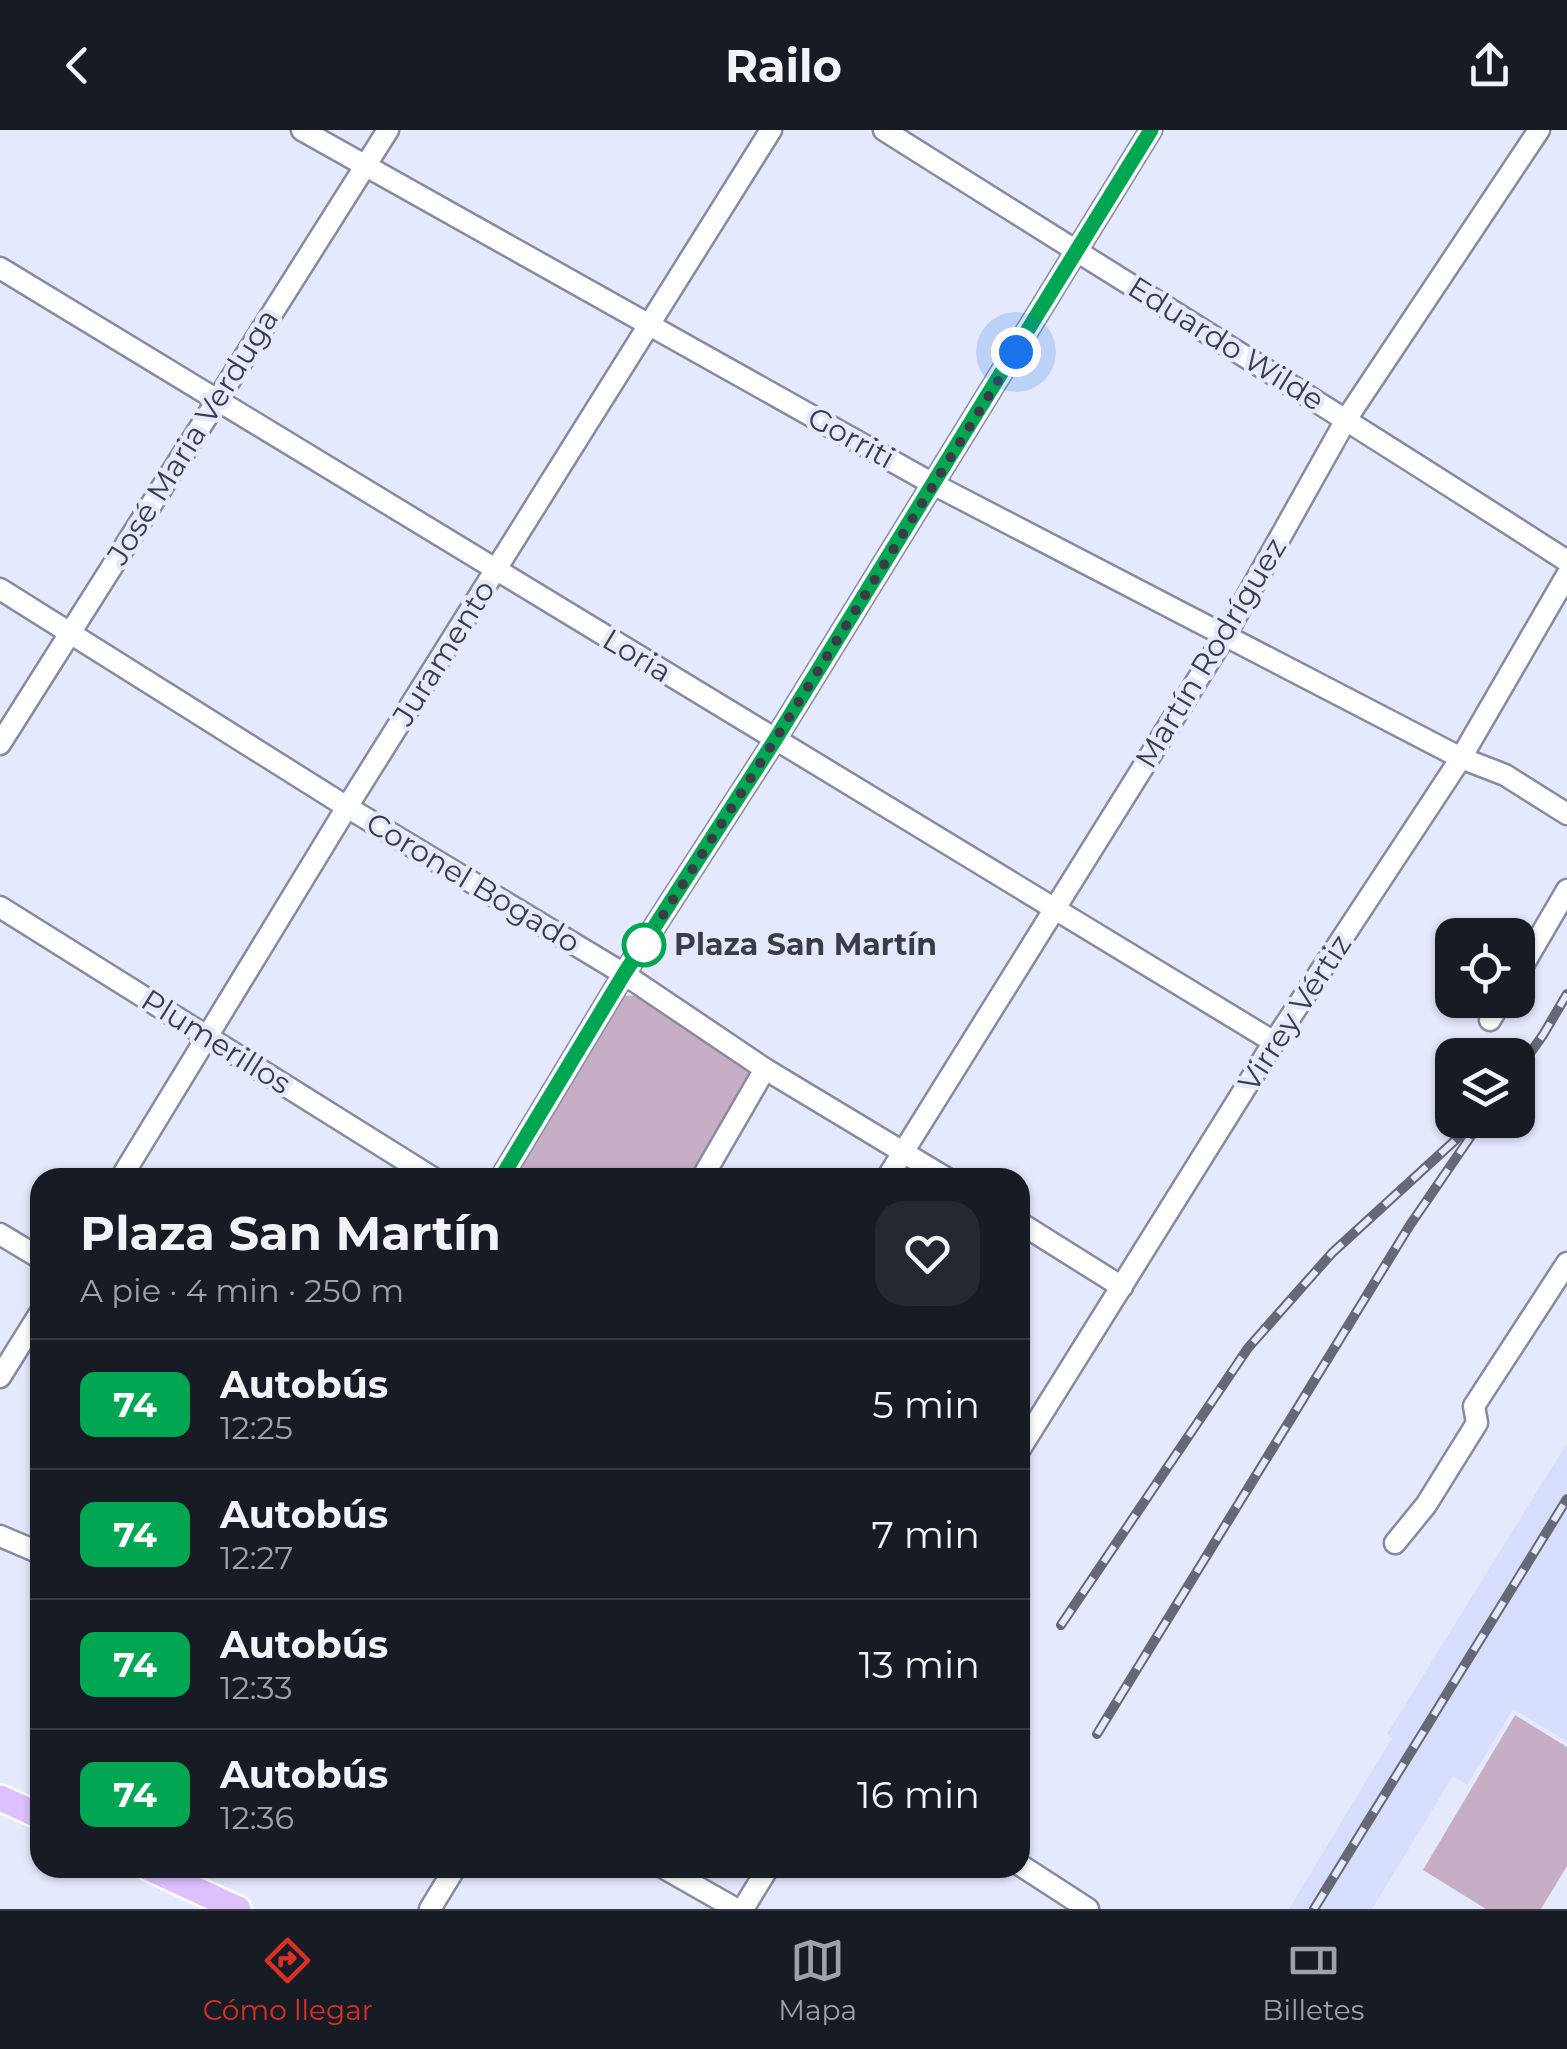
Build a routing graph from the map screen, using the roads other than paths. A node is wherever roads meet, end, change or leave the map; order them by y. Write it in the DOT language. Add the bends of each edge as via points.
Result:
graph roads {
  1 [pos="302,130"];
  2 [pos="388,130"];
  3 [pos="771,130"];
  4 [pos="884,130"];
  5 [pos="1151,130"];
  6 [pos="1538,130"];
  7 [pos="366,165"];
  8 [pos="1077,252"];
  9 [pos="0,268"];
  10 [pos="649,327"];
  11 [pos="216,399"];
  12 [pos="1347,418"];
  13 [pos="934,484"];
  14 [pos="1567,561"];
  15 [pos="495,571"];
  16 [pos="1567,575"];
  17 [pos="0,589"];
  18 [pos="69,632"];
  19 [pos="1226,634"];
  20 [pos="775,740"];
  21 [pos="0,744"];
  22 [pos="1461,758"];
  23 [pos="347,807"];
  24 [pos="1567,814"];
  25 [pos="1567,890"];
  26 [pos="0,907"];
  27 [pos="1056,910"];
  28 [pos="1535,945"];
  29 [pos="624,974"];
  30 [pos="207,1037"];
  31 [pos="1274,1042"];
  32 [pos="765,1069"];
  33 [pos="904,1151"];
  34 [pos="127,1168"];
  35 [pos="417,1168"];
  36 [pos="507,1168"];
  37 [pos="708,1168"];
  38 [pos="893,1168"];
  39 [pos="930,1168"];
  40 [pos="1030,1229"];
  41 [pos="0,1234"];
  42 [pos="30,1252"];
  43 [pos="1567,1263"];
  44 [pos="1122,1286"];
  45 [pos="30,1329"];
  46 [pos="0,1378"];
  47 [pos="1030,1433"];
  48 [pos="0,1536"];
  49 [pos="1395,1544"];
  50 [pos="30,1549"];
  51 [pos="0,1798"];
  52 [pos="30,1812"];
  53 [pos="1030,1871"];
  54 [pos="171,1878"];
  55 [pos="449,1878"];
  56 [pos="683,1878"];
  57 [pos="761,1878"];
  58 [pos="238,1909"];
  59 [pos="430,1909"];
  60 [pos="740,1909"];
  61 [pos="1088,1909"];
  1 -- 7 [label="street, Gorriti"];
  2 -- 7 [label="street, José Maria Verduga"];
  3 -- 10 [label="street, Juramento"];
  4 -- 8 [label="street, Eduardo Wilde"];
  5 -- 8 [label="street"];
  6 -- 12 [label="street, Martín Rodríguez"];
  7 -- 10 [label="street, Gorriti"];
  7 -- 11 [label="street, José Maria Verduga"];
  8 -- 12 [label="street, Eduardo Wilde"];
  8 -- 13 [label="street"];
  9 -- 11 [label="street, Loria"];
  10 -- 13 [label="street, Gorriti"];
  10 -- 15 [label="street, Juramento"];
  11 -- 15 [label="street, Loria"];
  11 -- 18 [label="street, José Maria Verduga"];
  12 -- 14 [label="street, Eduardo Wilde"];
  12 -- 19 [label="street, Martín Rodríguez"];
  13 -- 19 [label="street, Gorriti"];
  13 -- 20 [label="street"];
  15 -- 20 [label="street, Loria"];
  15 -- 23 [label="street, Juramento"];
  16 -- 22 [label="street, Virrey Vértiz"];
  17 -- 18 [label="street, Coronel Bogado"];
  18 -- 21 [label="street, José Maria Verduga"];
  18 -- 23 [label="street, Coronel Bogado"];
  19 -- 22 [label="street, Gorriti"];
  19 -- 27 [label="street, Martín Rodríguez"];
  20 -- 27 [label="street, Loria"];
  20 -- 29 [label="street"];
  22 -- 24 [label="street, Gorriti" via="1505,774"];
  22 -- 31 [label="street, Virrey Vértiz"];
  23 -- 29 [label="street, Coronel Bogado"];
  23 -- 30 [label="street, Juramento"];
  25 -- 28 [label="street"];
  26 -- 30 [label="street, Plumerillos"];
  27 -- 31 [label="street, Loria"];
  27 -- 33 [label="street, Martín Rodríguez"];
  29 -- 32 [label="street, Coronel Bogado"];
  29 -- 36 [label="street"];
  30 -- 34 [label="street, Juramento"];
  30 -- 35 [label="street, Plumerillos"];
  31 -- 44 [label="street, Virrey Vértiz"];
  32 -- 33 [label="street, Coronel Bogado"];
  32 -- 37 [label="street"];
  33 -- 38 [label="street, Martín Rodríguez"];
  33 -- 39 [label="street, Coronel Bogado"];
  40 -- 44 [label="street"];
  41 -- 42 [label="street"];
  43 -- 49 [label="street" via="1474,1406 1477,1423"];
  44 -- 47 [label="street, Virrey Vértiz"];
  45 -- 46 [label="street"];
  48 -- 50 [label="street"];
  51 -- 52 [label="main road"];
  53 -- 61 [label="street"];
  54 -- 58 [label="main road"];
  55 -- 59 [label="street"];
  56 -- 60 [label="street"];
  57 -- 60 [label="street"];
}
